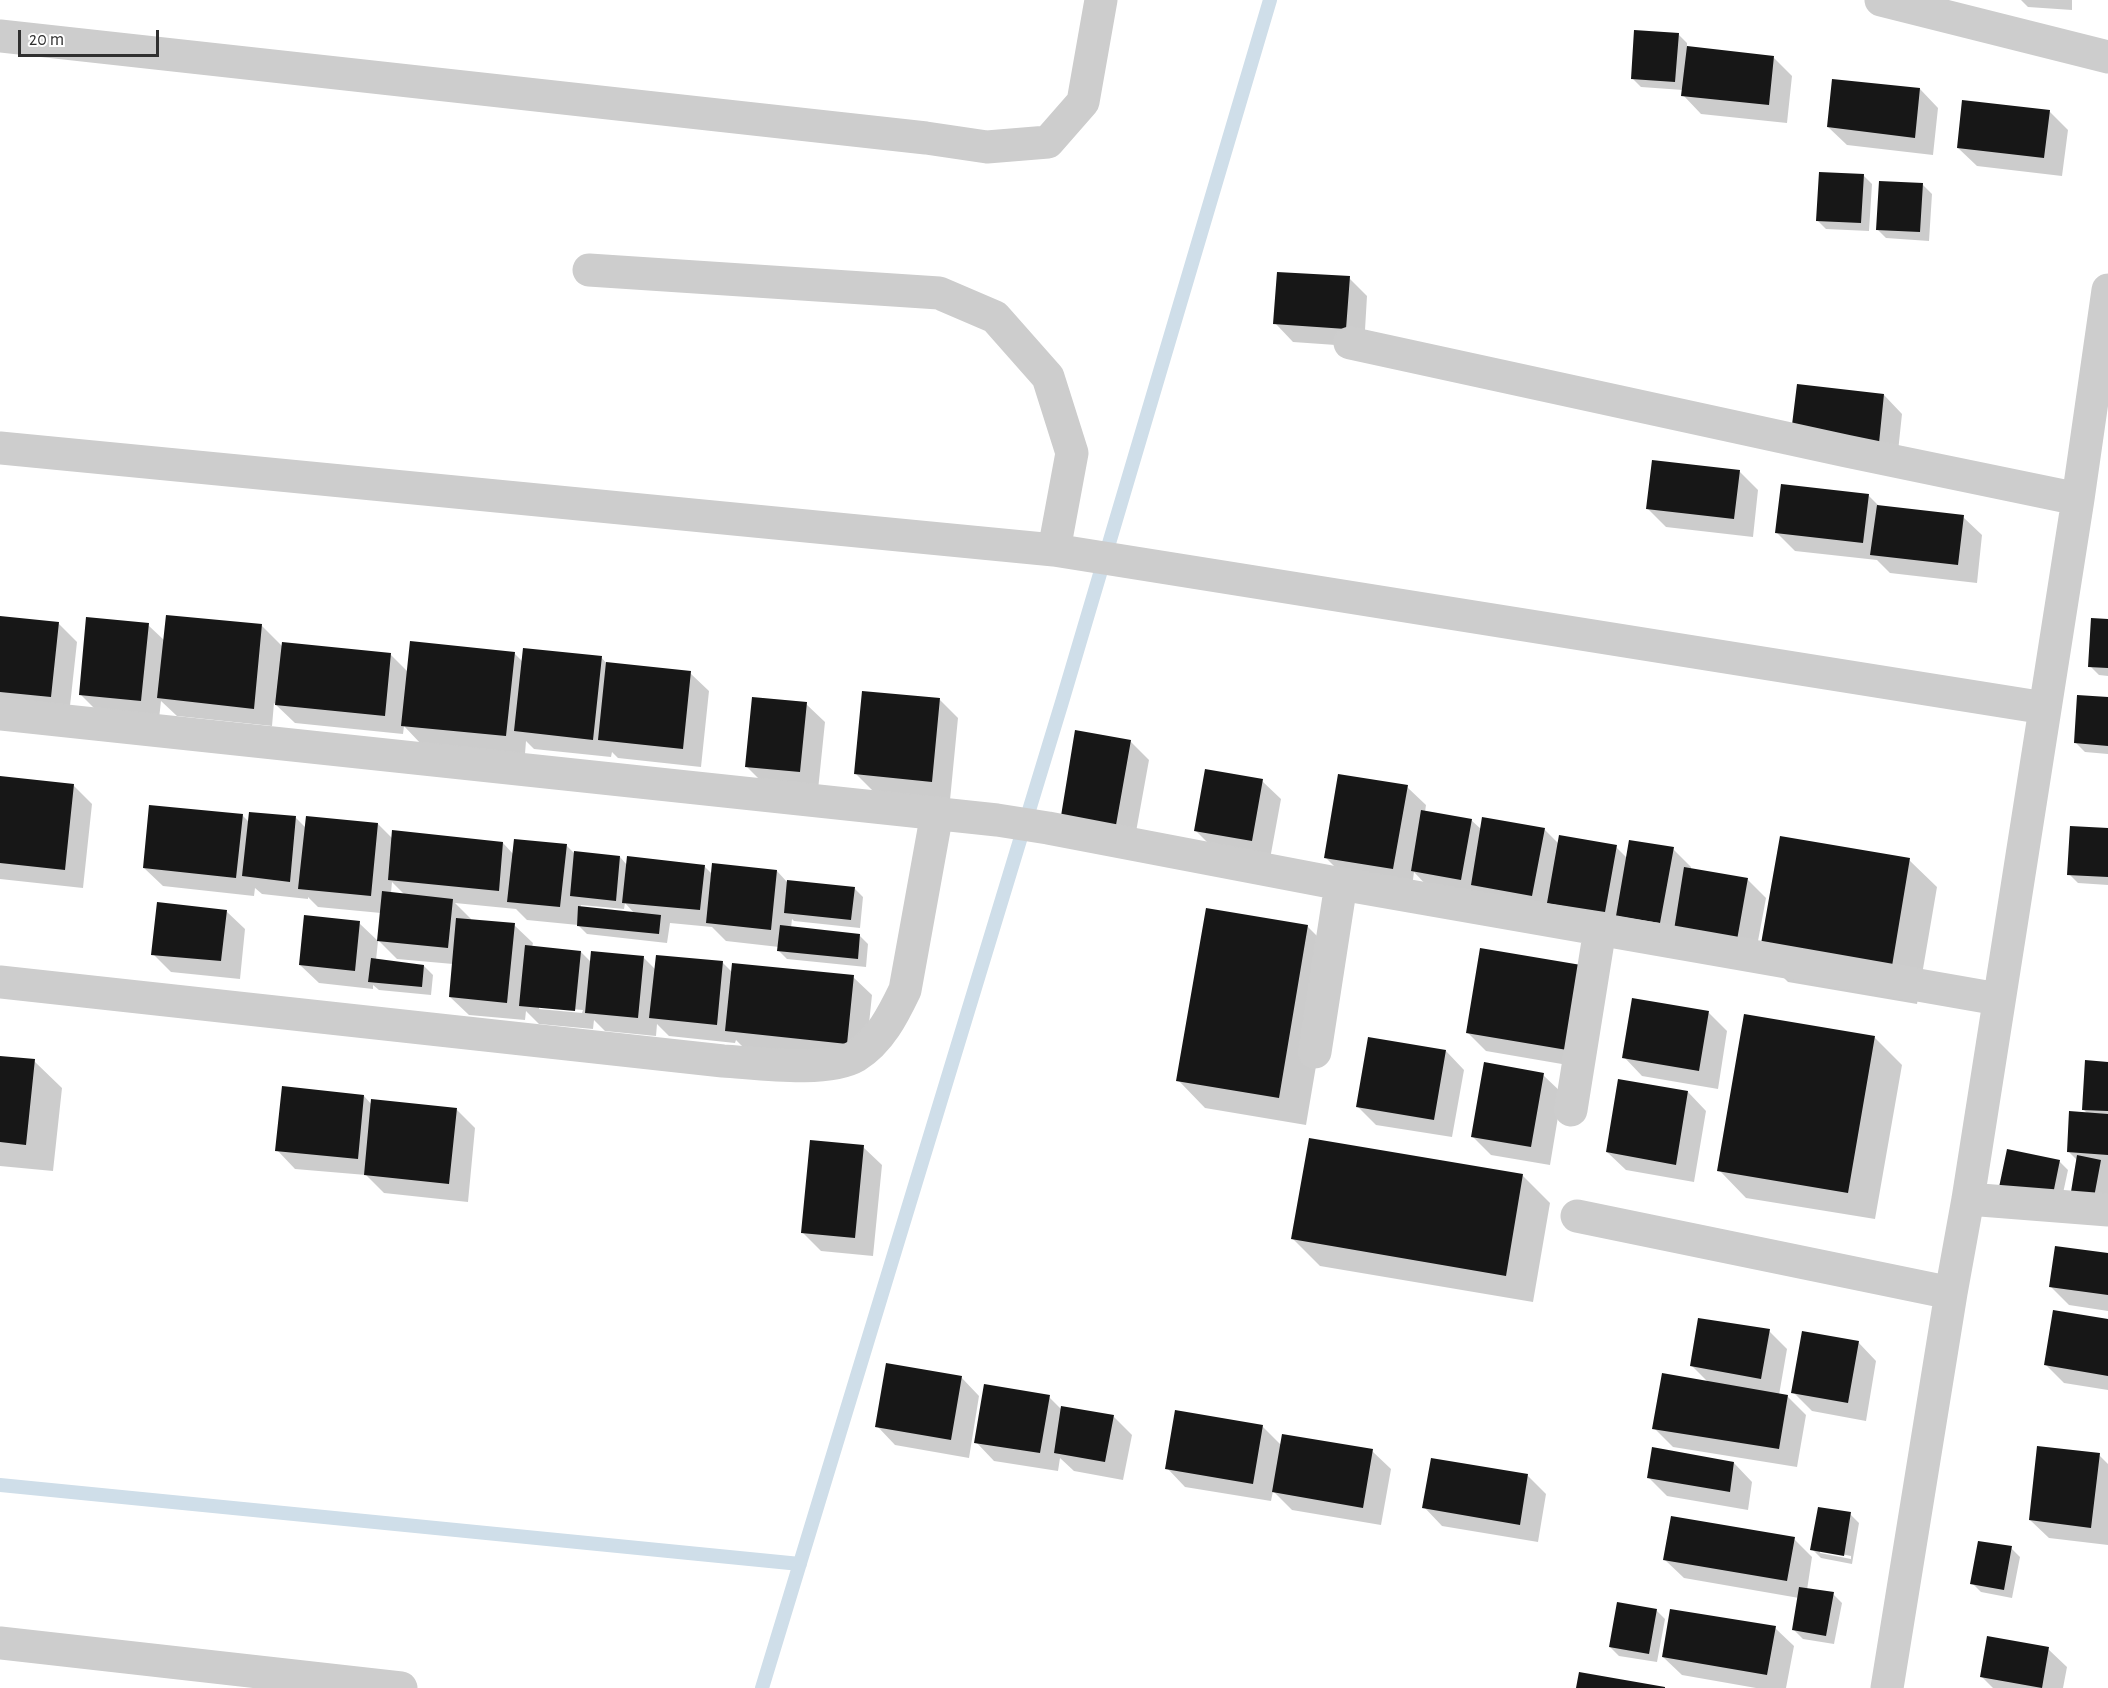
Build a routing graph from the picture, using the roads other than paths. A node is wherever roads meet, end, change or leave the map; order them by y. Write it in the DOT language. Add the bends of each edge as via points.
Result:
graph roads {
  1 [pos="1101,0"];
  2 [pos="1881,0"];
  3 [pos="0,36"];
  4 [pos="2108,57"];
  5 [pos="589,270"];
  6 [pos="2108,290"];
  7 [pos="1350,343"];
  8 [pos="0,448"];
  9 [pos="2078,499"];
  10 [pos="1054,549"];
  11 [pos="2045,708"];
  12 [pos="0,714"];
  13 [pos="937,813"];
  14 [pos="1341,884"];
  15 [pos="1600,929"];
  16 [pos="0,982"];
  17 [pos="1998,999"];
  18 [pos="1315,1052"];
  19 [pos="1571,1110"];
  20 [pos="1968,1199"];
  21 [pos="2108,1210"];
  22 [pos="1577,1216"];
  23 [pos="1951,1293"];
  24 [pos="0,1644"];
  25 [pos="401,1688"];
  26 [pos="1887,1688"];
  1 -- 3 [label="street" via="1083,102 1048,142 987,147"];
  2 -- 4 [label="street"];
  5 -- 10 [label="street" via="939,294 995,317 1048,376 1072,453"];
  6 -- 9 [label="street"];
  7 -- 9 [label="street"];
  8 -- 10 [label="street"];
  9 -- 11 [label="street"];
  10 -- 11 [label="street"];
  11 -- 17 [label="street"];
  12 -- 13 [label="street"];
  13 -- 14 [label="street" via="1048,828"];
  13 -- 16 [label="street" via="905,990 893,1016 876,1038 855,1056 837,1062 808,1065 723,1061"];
  14 -- 15 [label="street"];
  14 -- 18 [label="street"];
  15 -- 17 [label="street"];
  15 -- 19 [label="street"];
  17 -- 20 [label="street"];
  20 -- 21 [label="street"];
  20 -- 23 [label="street"];
  22 -- 23 [label="street"];
  23 -- 26 [label="street"];
  24 -- 25 [label="street"];
}
